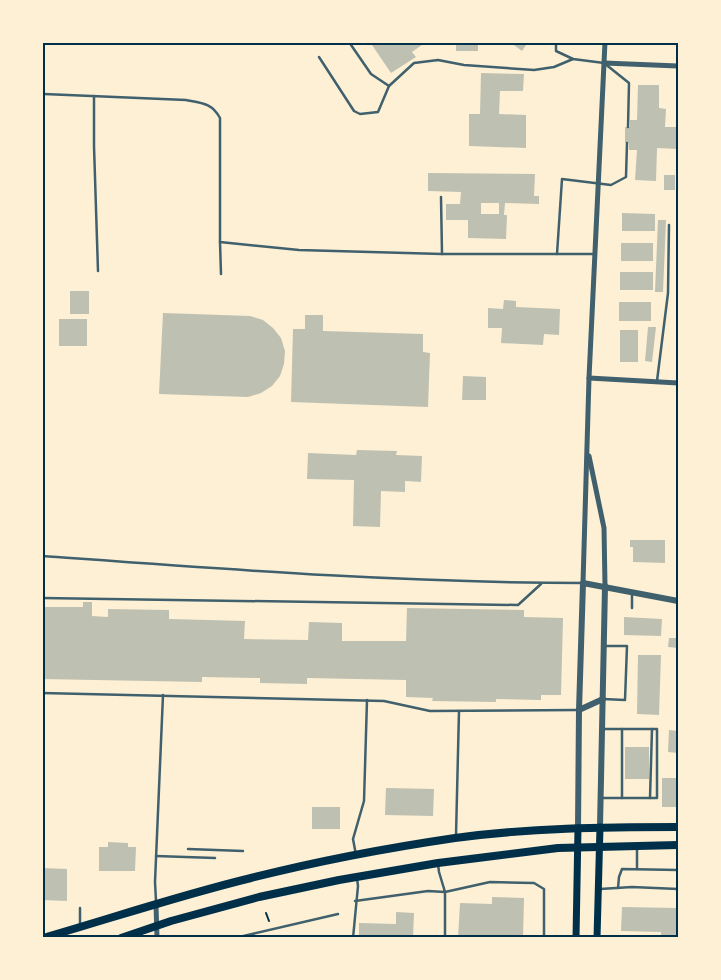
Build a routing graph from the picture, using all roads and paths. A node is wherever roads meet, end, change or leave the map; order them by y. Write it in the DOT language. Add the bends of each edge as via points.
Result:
graph roads {
  1 [pos="349,42"];
  2 [pos="556,42"];
  3 [pos="604,42"];
  4 [pos="320,58"];
  5 [pos="573,59"];
  6 [pos="604,63"];
  7 [pos="678,66"];
  8 [pos="389,86"];
  9 [pos="44,94"];
  10 [pos="94,96"];
  11 [pos="628,127"];
  12 [pos="627,143"];
  13 [pos="597,182"];
  14 [pos="441,197"];
  15 [pos="669,225"];
  16 [pos="220,242"];
  17 [pos="442,254"];
  18 [pos="557,254"];
  19 [pos="594,254"];
  20 [pos="98,271"];
  21 [pos="221,274"];
  22 [pos="589,378"];
  23 [pos="657,382"];
  24 [pos="678,384"];
  25 [pos="587,446"];
  26 [pos="42,556"];
  27 [pos="583,583"];
  28 [pos="542,584"];
  29 [pos="605,586"];
  30 [pos="632,592"];
  31 [pos="42,598"];
  32 [pos="678,601"];
  33 [pos="632,608"];
  34 [pos="604,646"];
  35 [pos="42,693"];
  36 [pos="163,696"];
  37 [pos="603,699"];
  38 [pos="366,700"];
  39 [pos="579,710"];
  40 [pos="459,711"];
  41 [pos="652,728"];
  42 [pos="602,729"];
  43 [pos="622,729"];
  44 [pos="600,798"];
  45 [pos="622,798"];
  46 [pos="650,798"];
  47 [pos="678,827"];
  48 [pos="578,828"];
  49 [pos="600,828"];
  50 [pos="456,838"];
  51 [pos="678,844"];
  52 [pos="637,845"];
  53 [pos="599,846"];
  54 [pos="578,847"];
  55 [pos="188,849"];
  56 [pos="242,851"];
  57 [pos="356,855"];
  58 [pos="156,856"];
  59 [pos="215,858"];
  60 [pos="438,863"];
  61 [pos="637,869"];
  62 [pos="678,870"];
  63 [pos="356,877"];
  64 [pos="618,888"];
  65 [pos="598,889"];
  66 [pos="678,889"];
  67 [pos="445,892"];
  68 [pos="355,901"];
  69 [pos="156,905"];
  70 [pos="80,908"];
  71 [pos="266,913"];
  72 [pos="338,914"];
  73 [pos="269,921"];
  74 [pos="157,926"];
  75 [pos="80,927"];
  76 [pos="258,932"];
  77 [pos="44,938"];
  78 [pos="121,938"];
  79 [pos="158,938"];
  80 [pos="235,938"];
  81 [pos="258,938"];
  82 [pos="353,938"];
  83 [pos="445,938"];
  84 [pos="544,938"];
  85 [pos="576,938"];
  86 [pos="597,938"];
  1 -- 8 [label="lane" via="371,74"];
  2 -- 5 [label="lane" via="556,51"];
  3 -- 6 [label="street"];
  4 -- 8 [label="lane" via="354,111 360,114 378,112"];
  5 -- 6 [label="lane"];
  5 -- 8 [label="lane" via="554,67 534,70 438,60 414,63"];
  6 -- 7 [label="street"];
  6 -- 11 [label="lane" via="629,83"];
  6 -- 13 [label="street"];
  9 -- 10 [label="lane"];
  10 -- 16 [label="lane" via="186,100 216,109 220,118"];
  10 -- 20 [label="lane"];
  12 -- 13 [label="lane" via="626,177 611,185"];
  13 -- 18 [label="lane" via="562,179"];
  13 -- 19 [label="street"];
  14 -- 17 [label="lane"];
  15 -- 23 [label="lane" via="668,293"];
  16 -- 17 [label="lane" via="299,250"];
  16 -- 21 [label="lane"];
  17 -- 18 [label="lane"];
  18 -- 19 [label="lane"];
  19 -- 22 [label="street"];
  22 -- 23 [label="street"];
  22 -- 25 [label="street"];
  23 -- 24 [label="street"];
  25 -- 27 [label="street"];
  25 -- 29 [label="street" via="604,528"];
  26 -- 28 [label="lane" via="363,577"];
  27 -- 28 [label="lane"];
  27 -- 29 [label="street"];
  27 -- 39 [label="street"];
  28 -- 31 [label="lane" via="518,605"];
  29 -- 30 [label="street"];
  29 -- 34 [label="street"];
  30 -- 32 [label="street"];
  30 -- 33 [label="lane"];
  34 -- 37 [label="street"];
  34 -- 37 [label="lane" via="627,646 625,700"];
  35 -- 36 [label="lane"];
  36 -- 38 [label="lane"];
  36 -- 58 [label="lane"];
  37 -- 39 [label="street"];
  37 -- 42 [label="street"];
  38 -- 40 [label="lane" via="430,711"];
  38 -- 57 [label="lane" via="364,801 353,838"];
  39 -- 40 [label="lane"];
  39 -- 48 [label="street"];
  40 -- 50 [label="lane"];
  41 -- 43 [label="lane"];
  41 -- 46 [label="lane"];
  41 -- 46 [label="lane" via="657,728 656,798"];
  42 -- 43 [label="lane"];
  42 -- 44 [label="street"];
  43 -- 45 [label="lane"];
  44 -- 45 [label="lane"];
  44 -- 49 [label="street"];
  45 -- 46 [label="lane"];
  47 -- 49 [label="main road"];
  48 -- 49 [label="main road"];
  48 -- 50 [label="main road"];
  48 -- 54 [label="main road"];
  49 -- 53 [label="main road"];
  50 -- 57 [label="main road"];
  51 -- 52 [label="main road"];
  52 -- 53 [label="main road"];
  52 -- 61 [label="lane"];
  53 -- 54 [label="main road"];
  53 -- 65 [label="main road"];
  54 -- 60 [label="main road"];
  54 -- 85 [label="main road"];
  55 -- 56 [label="lane"];
  57 -- 69 [label="main road" via="251,878"];
  58 -- 59 [label="lane"];
  58 -- 69 [label="lane"];
  60 -- 63 [label="main road"];
  60 -- 67 [label="lane"];
  61 -- 62 [label="lane"];
  61 -- 64 [label="lane" via="622,869"];
  63 -- 68 [label="lane"];
  63 -- 74 [label="main road" via="259,897"];
  64 -- 65 [label="lane"];
  64 -- 66 [label="lane"];
  65 -- 86 [label="main road"];
  67 -- 68 [label="lane"];
  67 -- 83 [label="lane"];
  67 -- 84 [label="lane" via="490,882 534,883 544,890"];
  68 -- 82 [label="lane"];
  69 -- 74 [label="street"];
  69 -- 75 [label="main road"];
  70 -- 75 [label="lane"];
  71 -- 73 [label="path"];
  72 -- 76 [label="lane"];
  74 -- 78 [label="main road"];
  74 -- 79 [label="street"];
  75 -- 77 [label="main road"];
  76 -- 80 [label="lane"];
  76 -- 81 [label="lane"];
}
